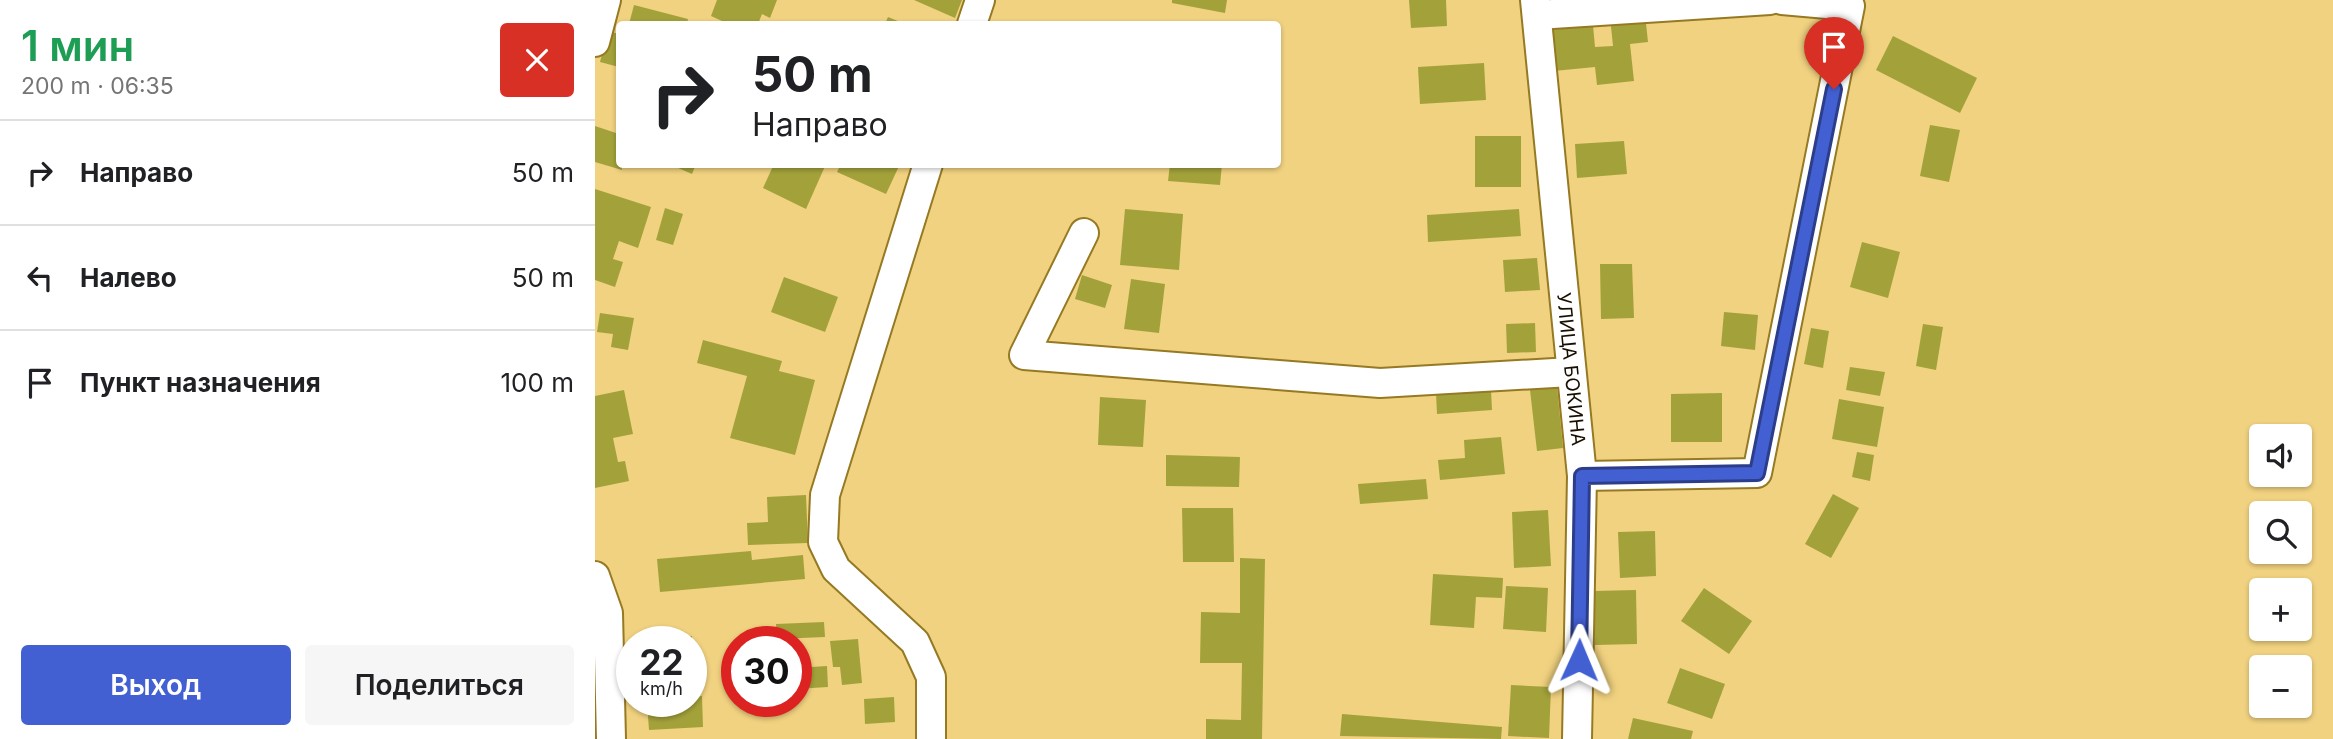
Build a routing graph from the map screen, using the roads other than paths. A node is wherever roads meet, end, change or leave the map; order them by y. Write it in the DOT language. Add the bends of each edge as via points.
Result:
graph roads {
  1 [pos="606,0"];
  2 [pos="980,0"];
  3 [pos="1770,0"];
  4 [pos="1782,0"];
  5 [pos="1536,7"];
  6 [pos="973,21"];
  7 [pos="595,42"];
  8 [pos="927,168"];
  9 [pos="1084,233"];
  10 [pos="1571,372"];
  11 [pos="1582,476"];
  12 [pos="595,576"];
  13 [pos="611,739"];
  14 [pos="931,739"];
  15 [pos="1577,739"];
  1 -- 7 [label="street"];
  2 -- 6 [label="street"];
  3 -- 5 [label="street"];
  4 -- 11 [label="street" via="1850,6 1757,473"];
  5 -- 10 [label="street, УЛИЦА БОКИНА"];
  8 -- 14 [label="street" via="825,495 823,542 836,569 915,642 931,677"];
  9 -- 10 [label="street" via="1024,355 1380,383"];
  10 -- 11 [label="street, УЛИЦА БОКИНА"];
  11 -- 15 [label="street, УЛИЦА БОКИНА"];
  12 -- 13 [label="street" via="608,613"];
}
